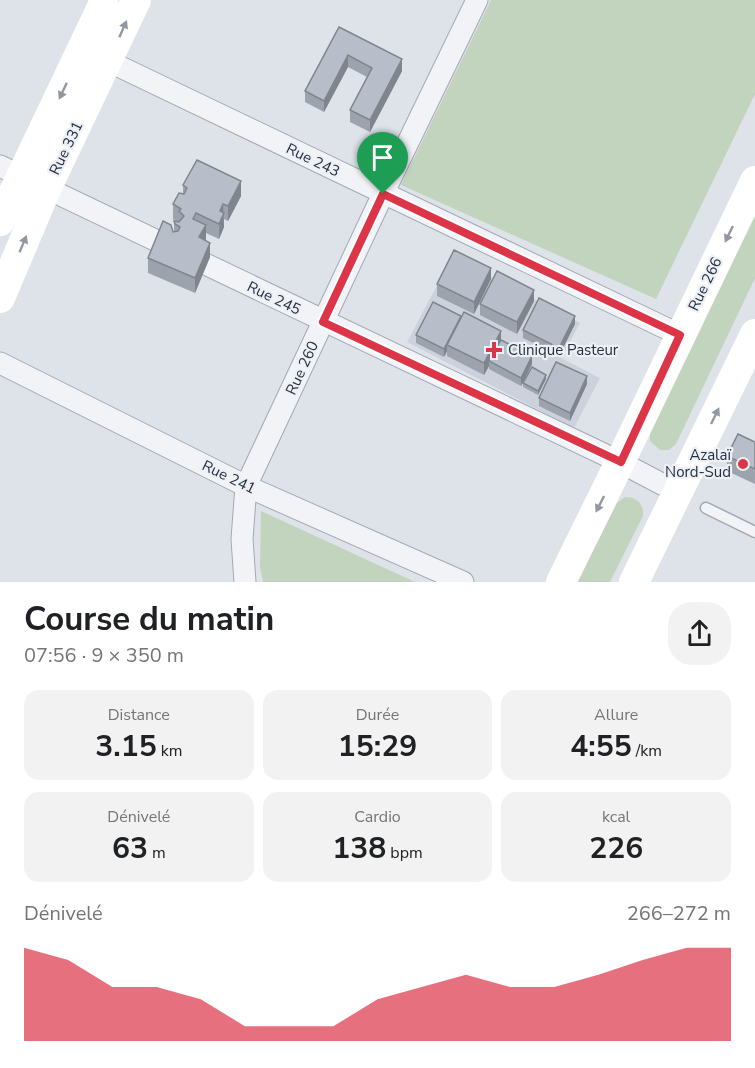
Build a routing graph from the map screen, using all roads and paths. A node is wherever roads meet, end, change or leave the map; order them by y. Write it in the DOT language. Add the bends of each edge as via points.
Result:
graph roads {
  1 [pos="136,0"];
  2 [pos="477,0"];
  3 [pos="104,2"];
  4 [pos="108,61"];
  5 [pos="23,177"];
  6 [pos="755,181"];
  7 [pos="383,194"];
  8 [pos="0,221"];
  9 [pos="0,298"];
  10 [pos="323,322"];
  11 [pos="755,334"];
  12 [pos="680,335"];
  13 [pos="0,363"];
  14 [pos="621,462"];
  15 [pos="246,486"];
  16 [pos="677,492"];
  17 [pos="706,508"];
  18 [pos="755,532"];
  19 [pos="245,582"];
  20 [pos="463,582"];
  21 [pos="561,582"];
  22 [pos="634,582"];
  4 -- 1 [label="main road, Rue 331, one-way"];
  2 -- 7 [label="street, Rue 260"];
  3 -- 5 [label="main road, Rue 331, one-way"];
  4 -- 5 [label="main road, Rue 331"];
  4 -- 7 [label="street, Rue 243"];
  5 -- 8 [label="main road, Rue 331"];
  9 -- 5 [label="main road, Rue 331, one-way"];
  5 -- 10 [label="street, Rue 245"];
  6 -- 12 [label="main road, Rue 266, one-way"];
  7 -- 10 [label="street, Rue 260"];
  7 -- 12 [label="street, Rue 243"];
  10 -- 14 [label="street, Rue 245"];
  10 -- 15 [label="street, Rue 260"];
  16 -- 11 [label="main road, one-way"];
  12 -- 14 [label="main road, Rue 266"];
  13 -- 15 [label="street, Rue 241"];
  14 -- 16 [label="street, Rue 245"];
  14 -- 21 [label="main road, Rue 266, one-way"];
  15 -- 19 [label="street, Rue 260" via="242,539"];
  15 -- 20 [label="street, Rue 241"];
  16 -- 22 [label="main road"];
  17 -- 18 [label="lane"];
}
